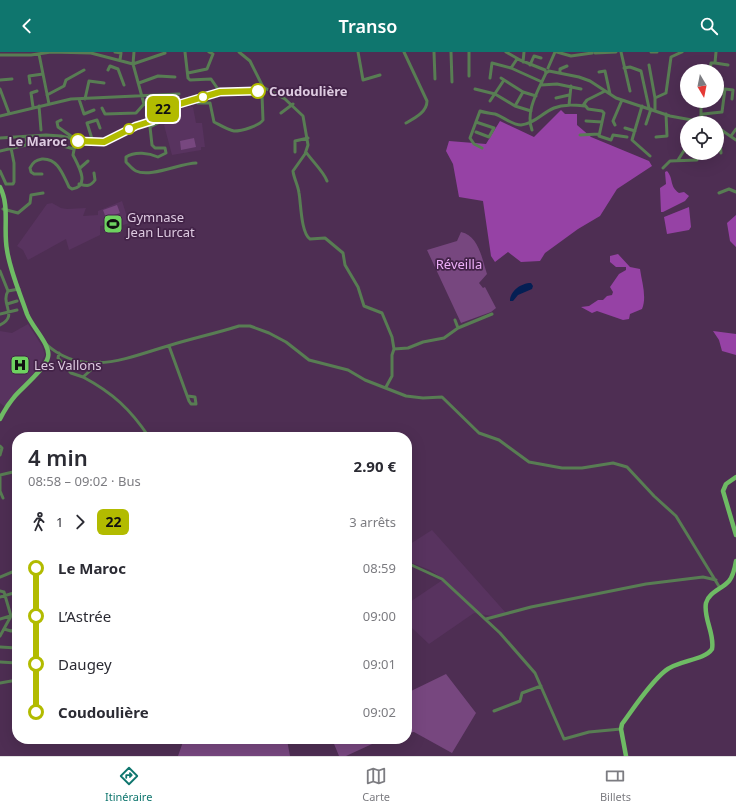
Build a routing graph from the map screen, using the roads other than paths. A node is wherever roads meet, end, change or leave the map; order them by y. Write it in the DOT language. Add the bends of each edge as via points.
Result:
graph roads {
  1 [pos="68,52"];
  2 [pos="115,52"];
  3 [pos="134,52"];
  4 [pos="185,52"];
  5 [pos="209,52"];
  6 [pos="240,52"];
  7 [pos="358,52"];
  8 [pos="404,52"];
  9 [pos="434,52"];
  10 [pos="451,52"];
  11 [pos="469,52"];
  12 [pos="507,52"];
  13 [pos="524,52"];
  14 [pos="556,52"];
  15 [pos="616,52"];
  16 [pos="621,52"];
  17 [pos="651,52"];
  18 [pos="656,52"];
  19 [pos="669,52"];
  20 [pos="682,52"];
  21 [pos="716,52"];
  22 [pos="36,53"];
  23 [pos="90,53"];
  24 [pos="165,53"];
  25 [pos="579,54"];
  26 [pos="0,55"];
  27 [pos="673,56"];
  28 [pos="541,58"];
  29 [pos="517,59"];
  30 [pos="120,60"];
  31 [pos="523,62"];
  32 [pos="715,63"];
  33 [pos="133,64"];
  34 [pos="711,64"];
  35 [pos="530,65"];
  36 [pos="649,65"];
  37 [pos="728,65"];
  38 [pos="567,66"];
  39 [pos="117,68"];
  40 [pos="511,68"];
  41 [pos="624,68"];
  42 [pos="84,70"];
  43 [pos="108,70"];
  44 [pos="547,71"];
  45 [pos="599,72"];
  46 [pos="188,73"];
  47 [pos="560,73"];
  48 [pos="43,74"];
  49 [pos="380,75"];
  50 [pos="469,76"];
  51 [pos="175,77"];
  52 [pos="435,78"];
  53 [pos="490,78"];
  54 [pos="0,80"];
  55 [pos="12,80"];
  56 [pos="452,82"];
  57 [pos="30,83"];
  58 [pos="104,83"];
  59 [pos="139,83"];
  60 [pos="542,83"];
  61 [pos="124,86"];
  62 [pos="572,86"];
  63 [pos="263,88"];
  64 [pos="0,89"];
  65 [pos="581,89"];
  66 [pos="475,90"];
  67 [pos="630,90"];
  68 [pos="37,91"];
  69 [pos="260,91"];
  70 [pos="605,91"];
  71 [pos="220,92"];
  72 [pos="522,92"];
  73 [pos="179,94"];
  74 [pos="495,94"];
  75 [pos="610,94"];
  76 [pos="47,95"];
  77 [pos="569,95"];
  78 [pos="142,96"];
  79 [pos="536,96"];
  80 [pos="556,98"];
  81 [pos="655,98"];
  82 [pos="79,99"];
  83 [pos="86,99"];
  84 [pos="732,99"];
  85 [pos="622,100"];
  86 [pos="490,101"];
  87 [pos="49,104"];
  88 [pos="144,104"];
  89 [pos="198,104"];
  90 [pos="293,104"];
  91 [pos="569,105"];
  92 [pos="39,106"];
  93 [pos="515,106"];
  94 [pos="585,106"];
  95 [pos="642,106"];
  96 [pos="33,108"];
  97 [pos="102,108"];
  98 [pos="700,108"];
  99 [pos="650,109"];
  100 [pos="94,110"];
  101 [pos="531,110"];
  102 [pos="655,110"];
  103 [pos="159,112"];
  104 [pos="9,113"];
  105 [pos="281,113"];
  106 [pos="666,114"];
  107 [pos="700,115"];
  108 [pos="0,116"];
  109 [pos="680,118"];
  110 [pos="60,120"];
  111 [pos="586,120"];
  112 [pos="476,122"];
  113 [pos="602,122"];
  114 [pos="406,123"];
  115 [pos="529,123"];
  116 [pos="646,124"];
  117 [pos="615,125"];
  118 [pos="100,128"];
  119 [pos="625,128"];
  120 [pos="736,129"];
  121 [pos="41,130"];
  122 [pos="532,130"];
  123 [pos="635,131"];
  124 [pos="476,132"];
  125 [pos="724,132"];
  126 [pos="580,135"];
  127 [pos="599,135"];
  128 [pos="731,136"];
  129 [pos="26,137"];
  130 [pos="627,137"];
  131 [pos="656,137"];
  132 [pos="0,138"];
  133 [pos="308,138"];
  134 [pos="71,139"];
  135 [pos="76,140"];
  136 [pos="736,140"];
  137 [pos="94,142"];
  138 [pos="63,146"];
  139 [pos="11,148"];
  140 [pos="482,148"];
  141 [pos="74,149"];
  142 [pos="0,151"];
  143 [pos="295,152"];
  144 [pos="306,153"];
  145 [pos="650,156"];
  146 [pos="680,157"];
  147 [pos="678,160"];
  148 [pos="88,161"];
  149 [pos="196,163"];
  150 [pos="80,168"];
  151 [pos="664,168"];
  152 [pos="0,171"];
  153 [pos="94,173"];
  154 [pos="42,174"];
  155 [pos="327,180"];
  156 [pos="79,184"];
  157 [pos="0,186"];
  158 [pos="736,192"];
  159 [pos="0,193"];
  160 [pos="43,193"];
  161 [pos="719,193"];
  162 [pos="4,209"];
  163 [pos="0,271"];
  164 [pos="18,290"];
  165 [pos="8,291"];
  166 [pos="17,301"];
  167 [pos="6,304"];
  168 [pos="17,310"];
  169 [pos="8,312"];
  170 [pos="0,314"];
  171 [pos="492,314"];
  172 [pos="455,320"];
  173 [pos="0,325"];
  174 [pos="458,328"];
  175 [pos="38,338"];
  176 [pos="169,346"];
  177 [pos="394,349"];
  178 [pos="49,351"];
  179 [pos="57,353"];
  180 [pos="45,361"];
  181 [pos="100,362"];
  182 [pos="42,367"];
  183 [pos="83,377"];
  184 [pos="386,387"];
  185 [pos="188,396"];
  186 [pos="0,419"];
  187 [pos="145,432"];
  188 [pos="0,446"];
  189 [pos="0,455"];
  190 [pos="12,472"];
  191 [pos="0,475"];
  192 [pos="736,477"];
  193 [pos="3,498"];
  194 [pos="736,535"];
  195 [pos="736,561"];
  196 [pos="412,565"];
  197 [pos="12,572"];
  198 [pos="0,577"];
  199 [pos="716,580"];
  200 [pos="720,588"];
  201 [pos="0,591"];
  202 [pos="12,593"];
  203 [pos="5,595"];
  204 [pos="0,597"];
  205 [pos="11,616"];
  206 [pos="0,619"];
  207 [pos="486,619"];
  208 [pos="4,628"];
  209 [pos="12,631"];
  210 [pos="1,633"];
  211 [pos="0,636"];
  212 [pos="0,647"];
  213 [pos="12,648"];
  214 [pos="0,662"];
  215 [pos="12,663"];
  216 [pos="12,681"];
  217 [pos="0,683"];
  218 [pos="541,686"];
  219 [pos="494,711"];
  220 [pos="620,729"];
  221 [pos="626,756"];
  1 -- 22 [label="street"];
  1 -- 23 [label="street"];
  2 -- 30 [label="street" via="121,53"];
  3 -- 33 [label="street"];
  4 -- 46 [label="street"];
  5 -- 46 [label="street" via="213,57 207,69"];
  6 -- 63 [label="street" via="250,61"];
  7 -- 49 [label="street" via="362,80"];
  8 -- 114 [label="street" via="427,101 426,108"];
  9 -- 52 [label="street"];
  10 -- 56 [label="street"];
  11 -- 50 [label="street"];
  12 -- 29 [label="street"];
  13 -- 31 [label="street"];
  14 -- 25 [label="street" via="571,56"];
  14 -- 44 [label="street"];
  15 -- 25 [label="street"];
  16 -- 41 [label="street"];
  17 -- 18 [label="street"];
  19 -- 27 [label="street"];
  20 -- 27 [label="street"];
  21 -- 32 [label="street"];
  22 -- 26 [label="street"];
  22 -- 48 [label="street"];
  23 -- 30 [label="street"];
  24 -- 33 [label="street"];
  27 -- 81 [label="street" via="666,93"];
  28 -- 35 [label="street" via="534,56"];
  29 -- 31 [label="street"];
  29 -- 40 [label="street"];
  30 -- 33 [label="street"];
  30 -- 39 [label="street"];
  31 -- 35 [label="street"];
  32 -- 34 [label="street"];
  32 -- 37 [label="street"];
  33 -- 59 [label="street"];
  35 -- 44 [label="street"];
  36 -- 81 [label="street"];
  38 -- 47 [label="street" via="560,68"];
  39 -- 43 [label="street" via="110,66"];
  39 -- 61 [label="street"];
  40 -- 53 [label="street" via="492,63"];
  40 -- 60 [label="street"];
  41 -- 67 [label="street"];
  41 -- 99 [label="street" via="630,67 641,71"];
  42 -- 76 [label="street" via="66,80 64,86"];
  44 -- 47 [label="street"];
  44 -- 60 [label="street"];
  45 -- 75 [label="street" via="605,71"];
  46 -- 71 [label="street" via="190,80 213,80"];
  47 -- 70 [label="street" via="590,81"];
  48 -- 57 [label="street" via="29,76"];
  48 -- 76 [label="street"];
  51 -- 59 [label="street" via="158,76"];
  54 -- 55 [label="street"];
  58 -- 83 [label="street" via="89,81"];
  59 -- 78 [label="street"];
  60 -- 62 [label="street"];
  60 -- 79 [label="street"];
  62 -- 65 [label="street"];
  62 -- 77 [label="street"];
  63 -- 69 [label="street"];
  63 -- 90 [label="street"];
  64 -- 104 [label="street"];
  66 -- 74 [label="street"];
  68 -- 96 [label="street" via="31,92"];
  69 -- 71 [label="street"];
  69 -- 89 [label="street" via="263,120 246,129 234,131 214,122 210,103"];
  70 -- 75 [label="street"];
  70 -- 94 [label="street" via="587,100"];
  71 -- 103 [label="street"];
  72 -- 74 [label="street" via="502,79"];
  72 -- 79 [label="street"];
  72 -- 93 [label="street"];
  73 -- 78 [label="street"];
  74 -- 86 [label="street"];
  74 -- 93 [label="street"];
  75 -- 85 [label="street"];
  76 -- 87 [label="street"];
  77 -- 80 [label="street"];
  77 -- 91 [label="street"];
  78 -- 83 [label="street"];
  78 -- 88 [label="street"];
  79 -- 101 [label="street"];
  81 -- 102 [label="street"];
  82 -- 83 [label="street"];
  82 -- 87 [label="street"];
  82 -- 100 [label="street" via="84,114"];
  84 -- 107 [label="street" via="732,90 725,89 722,112"];
  85 -- 95 [label="street"];
  85 -- 117 [label="street" via="613,121"];
  87 -- 92 [label="street"];
  88 -- 97 [label="street" via="136,113 105,114"];
  88 -- 103 [label="street"];
  90 -- 105 [label="street"];
  90 -- 133 [label="street" via="303,116"];
  91 -- 94 [label="street"];
  91 -- 115 [label="street" via="555,108"];
  92 -- 96 [label="street"];
  92 -- 121 [label="street"];
  93 -- 101 [label="street"];
  94 -- 113 [label="street" via="591,110 603,111"];
  95 -- 99 [label="street"];
  95 -- 123 [label="street"];
  96 -- 104 [label="street"];
  98 -- 107 [label="street"];
  99 -- 102 [label="street"];
  99 -- 116 [label="street"];
  101 -- 115 [label="street"];
  102 -- 106 [label="street"];
  103 -- 137 [label="street" via="152,121 104,142"];
  103 -- 149 [label="street" via="160,122 150,128 151,143 155,148 165,148 166,153 158,157 150,153 129,155 125,159 126,162 135,170 142,172 170,170"];
  104 -- 108 [label="street"];
  106 -- 109 [label="street"];
  106 -- 131 [label="street" via="667,136"];
  110 -- 134 [label="street" via="57,122 58,127 71,136"];
  111 -- 113 [label="street"];
  112 -- 115 [label="street" via="480,111 494,113 516,124"];
  112 -- 124 [label="street" via="494,128 489,137"];
  112 -- 140 [label="street" via="470,138 474,144"];
  113 -- 127 [label="street"];
  115 -- 122 [label="street"];
  118 -- 137 [label="street" via="97,120 88,123"];
  119 -- 123 [label="street"];
  120 -- 128 [label="street"];
  123 -- 145 [label="street" via="632,140"];
  125 -- 128 [label="street"];
  126 -- 127 [label="street"];
  127 -- 130 [label="street" via="611,140 615,134"];
  128 -- 136 [label="street"];
  129 -- 132 [label="street"];
  129 -- 134 [label="street" via="46,134"];
  129 -- 139 [label="street" via="27,144"];
  133 -- 143 [label="street" via="295,141"];
  133 -- 144 [label="street"];
  134 -- 135 [label="street"];
  135 -- 137 [label="street"];
  135 -- 141 [label="street"];
  138 -- 141 [label="street"];
  139 -- 142 [label="street"];
  139 -- 152 [label="street" via="14,162 13,184 6,184"];
  141 -- 150 [label="street" via="73,155"];
  144 -- 155 [label="street" via="315,166 322,170"];
  144 -- 177 [label="street" via="293,171 299,191 302,221 308,238 325,238 341,250 345,265 358,286 364,306 378,310 385,316"];
  146 -- 147 [label="street"];
  147 -- 151 [label="street" via="670,161"];
  148 -- 150 [label="street"];
  150 -- 156 [label="street" via="82,180"];
  153 -- 156 [label="street" via="95,180 92,184"];
  154 -- 156 [label="street" via="31,172 32,163 38,160 51,161 59,168 72,189"];
  157 -- 162 [label="main road"];
  158 -- 161 [label="street" via="729,189"];
  159 -- 162 [label="main road"];
  160 -- 162 [label="street" via="31,195 30,203 18,213"];
  162 -- 164 [label="main road" via="7,250"];
  163 -- 165 [label="street"];
  164 -- 165 [label="street"];
  164 -- 175 [label="main road" via="26,318"];
  164 -- 178 [label="main road" via="30,321"];
  165 -- 167 [label="street" via="5,295"];
  166 -- 167 [label="street"];
  167 -- 169 [label="street"];
  168 -- 169 [label="street"];
  169 -- 170 [label="street"];
  169 -- 173 [label="street" via="8,320"];
  171 -- 174 [label="street"];
  172 -- 174 [label="street"];
  174 -- 177 [label="street" via="444,338 408,348"];
  175 -- 178 [label="street"];
  175 -- 180 [label="main road" via="45,348"];
  176 -- 181 [label="street" via="127,360"];
  176 -- 184 [label="street" via="239,326 250,326 286,342 309,360 348,370 365,380"];
  176 -- 185 [label="street"];
  177 -- 184 [label="street" via="392,376"];
  178 -- 179 [label="street"];
  178 -- 180 [label="street"];
  178 -- 182 [label="main road"];
  179 -- 181 [label="street" via="86,362"];
  179 -- 183 [label="street" via="58,358 71,373"];
  180 -- 182 [label="main road"];
  181 -- 183 [label="street"];
  182 -- 186 [label="main road" via="14,398"];
  183 -- 187 [label="street" via="117,398"];
  184 -- 199 [label="street" via="417,398 442,396 479,433 499,440 529,462 568,468 586,468 610,463 627,467 676,516"];
  188 -- 189 [label="street"];
  190 -- 191 [label="street"];
  191 -- 193 [label="street" via="0,491"];
  192 -- 194 [label="main road" via="726,484 723,492"];
  195 -- 200 [label="main road" via="729,581"];
  196 -- 207 [label="street" via="442,579"];
  197 -- 198 [label="street"];
  199 -- 200 [label="street"];
  199 -- 207 [label="street" via="704,577 646,584 531,607"];
  200 -- 220 [label="main road" via="711,595 706,604 713,640 710,652 665,671 628,715"];
  201 -- 203 [label="street"];
  202 -- 203 [label="street"];
  203 -- 204 [label="street"];
  203 -- 205 [label="street"];
  205 -- 206 [label="street"];
  205 -- 208 [label="street"];
  207 -- 218 [label="street" via="535,673"];
  208 -- 209 [label="street"];
  208 -- 210 [label="street"];
  210 -- 211 [label="street"];
  212 -- 213 [label="street"];
  214 -- 215 [label="street"];
  216 -- 217 [label="street"];
  218 -- 219 [label="street" via="522,693 520,701"];
  218 -- 220 [label="street" via="564,739 589,732"];
  220 -- 221 [label="main road"];
}
